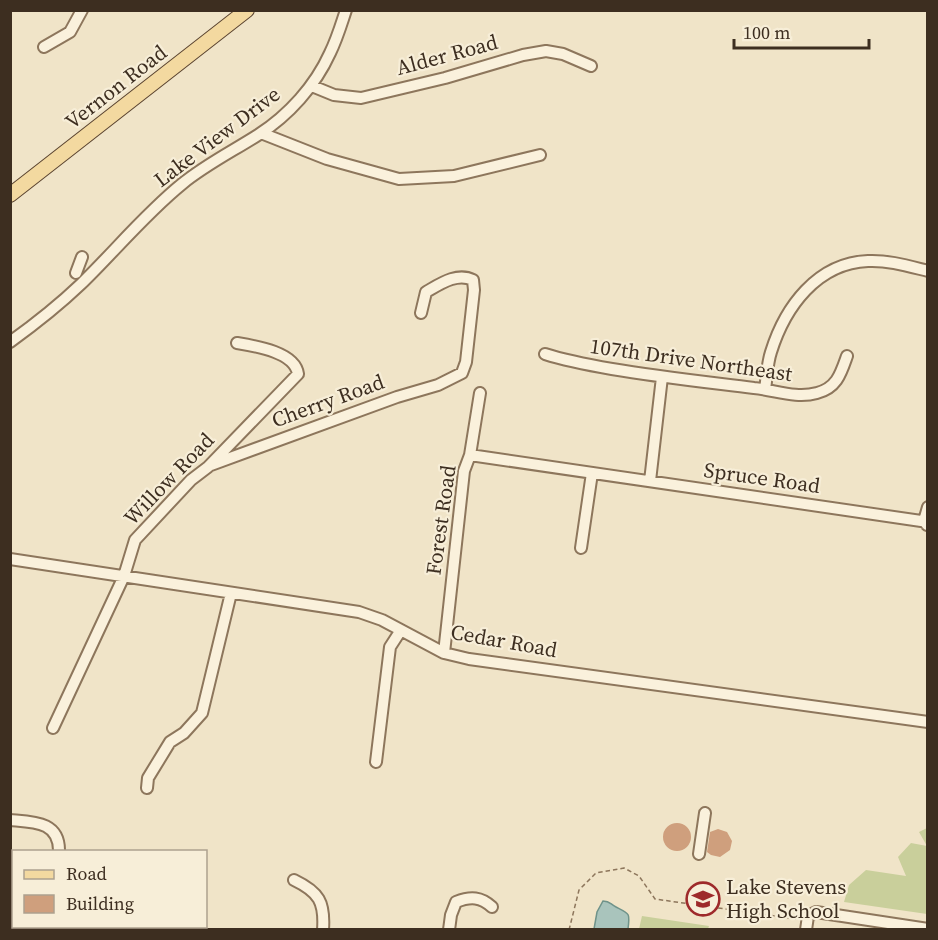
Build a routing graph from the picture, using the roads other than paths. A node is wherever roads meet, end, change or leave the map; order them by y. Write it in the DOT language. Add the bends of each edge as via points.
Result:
graph roads {
  1 [pos="82,10"];
  2 [pos="247,10"];
  3 [pos="344,13"];
  4 [pos="44,47"];
  5 [pos="591,66"];
  6 [pos="312,86"];
  7 [pos="261,133"];
  8 [pos="540,155"];
  9 [pos="10,195"];
  10 [pos="82,257"];
  11 [pos="927,271"];
  12 [pos="76,273"];
  13 [pos="421,314"];
  14 [pos="10,342"];
  15 [pos="237,343"];
  16 [pos="545,354"];
  17 [pos="847,356"];
  18 [pos="662,377"];
  19 [pos="765,389"];
  20 [pos="480,393"];
  21 [pos="471,455"];
  22 [pos="208,466"];
  23 [pos="592,473"];
  24 [pos="650,481"];
  25 [pos="927,507"];
  26 [pos="926,523"];
  27 [pos="581,548"];
  28 [pos="10,559"];
  29 [pos="124,576"];
  30 [pos="231,593"];
  31 [pos="401,630"];
  32 [pos="444,653"];
  33 [pos="927,722"];
  34 [pos="53,728"];
  35 [pos="376,762"];
  36 [pos="147,788"];
  37 [pos="705,813"];
  38 [pos="10,820"];
  39 [pos="59,850"];
  40 [pos="699,854"];
  41 [pos="294,880"];
  42 [pos="492,907"];
  43 [pos="806,925"];
  44 [pos="927,929"];
  45 [pos="323,930"];
  46 [pos="449,930"];
  1 -- 4 [label="street" via="70,32"];
  2 -- 9 [label="main road, Vernon Road"];
  3 -- 6 [label="street, Lake View Drive" via="330,55"];
  5 -- 6 [label="street, Alder Road" via="546,51 361,98"];
  6 -- 7 [label="street, Lake View Drive"];
  7 -- 8 [label="street" via="327,159 399,179 454,176"];
  7 -- 14 [label="street, Lake View Drive" via="183,183 81,283"];
  10 -- 12 [label="street"];
  11 -- 19 [label="street" via="867,261 821,276 785,318 770,353"];
  13 -- 22 [label="street, Cherry Road" via="426,292 444,281 466,277 473,280 462,373 438,385"];
  15 -- 22 [label="street, Willow Road" via="284,357 296,366 298,374"];
  16 -- 18 [label="street, 107th Drive Northeast"];
  17 -- 19 [label="street, 107th Drive Northeast" via="839,378 828,389 798,396"];
  18 -- 19 [label="street, 107th Drive Northeast"];
  18 -- 24 [label="street"];
  20 -- 21 [label="street, Forest Road"];
  21 -- 23 [label="street, Spruce Road"];
  21 -- 32 [label="street, Forest Road" via="464,471"];
  22 -- 29 [label="street, Willow Road" via="135,540"];
  23 -- 24 [label="street, Spruce Road"];
  23 -- 27 [label="street"];
  24 -- 26 [label="street, Spruce Road"];
  25 -- 26 [label="street"];
  28 -- 29 [label="street, Cedar Road"];
  29 -- 30 [label="street, Cedar Road"];
  29 -- 34 [label="street, Willow Road"];
  30 -- 31 [label="street, Cedar Road" via="359,612"];
  30 -- 36 [label="street" via="202,713 170,742 148,778"];
  31 -- 32 [label="street, Cedar Road"];
  31 -- 35 [label="street" via="390,647"];
  32 -- 33 [label="street, Cedar Road"];
  37 -- 40 [label="street"];
  38 -- 39 [label="street" via="42,823 56,834"];
  41 -- 45 [label="street" via="317,896 324,911"];
  42 -- 46 [label="street" via="479,898 456,902"];
  43 -- 44 [label="street" via="812,913 823,912"];
}
